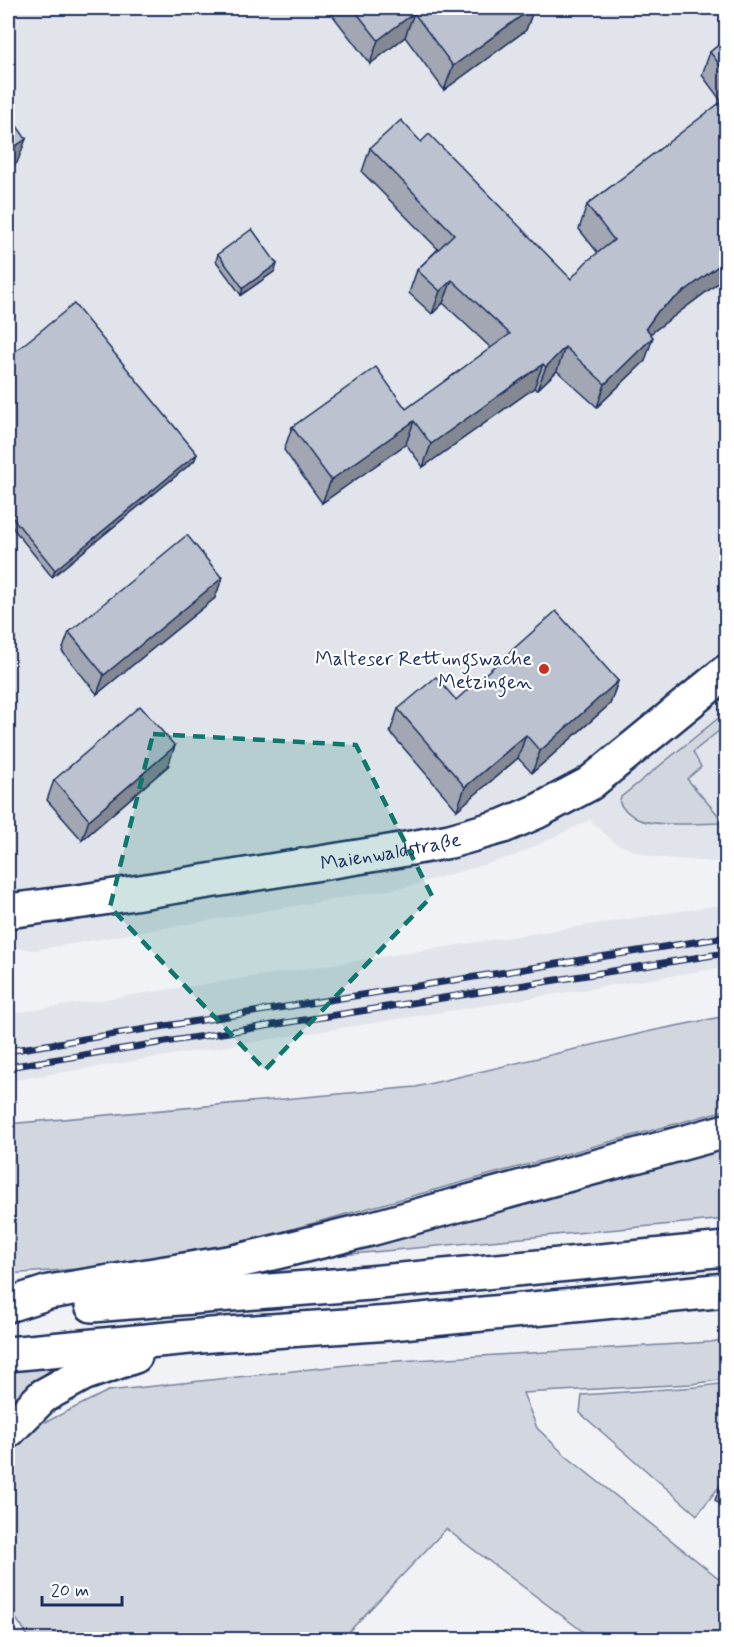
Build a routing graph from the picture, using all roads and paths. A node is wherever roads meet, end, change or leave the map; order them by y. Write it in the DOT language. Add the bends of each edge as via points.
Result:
graph roads {
  1 [pos="726,672"];
  2 [pos="8,911"];
  3 [pos="726,1131"];
  4 [pos="726,1249"];
  5 [pos="726,1290"];
  6 [pos="8,1305"];
  7 [pos="8,1312"];
  8 [pos="211,1335"];
  9 [pos="8,1354"];
  10 [pos="8,1431"];
  1 -- 2 [label="main road, Maienwaldstraße" via="589,784 503,826 450,841"];
  3 -- 6 [label="main road" via="285,1250 49,1292"];
  4 -- 7 [label="main road"];
  5 -- 8 [label="main road" via="391,1323"];
  8 -- 9 [label="main road"];
  8 -- 10 [label="main road" via="82,1374 43,1396"];
}
